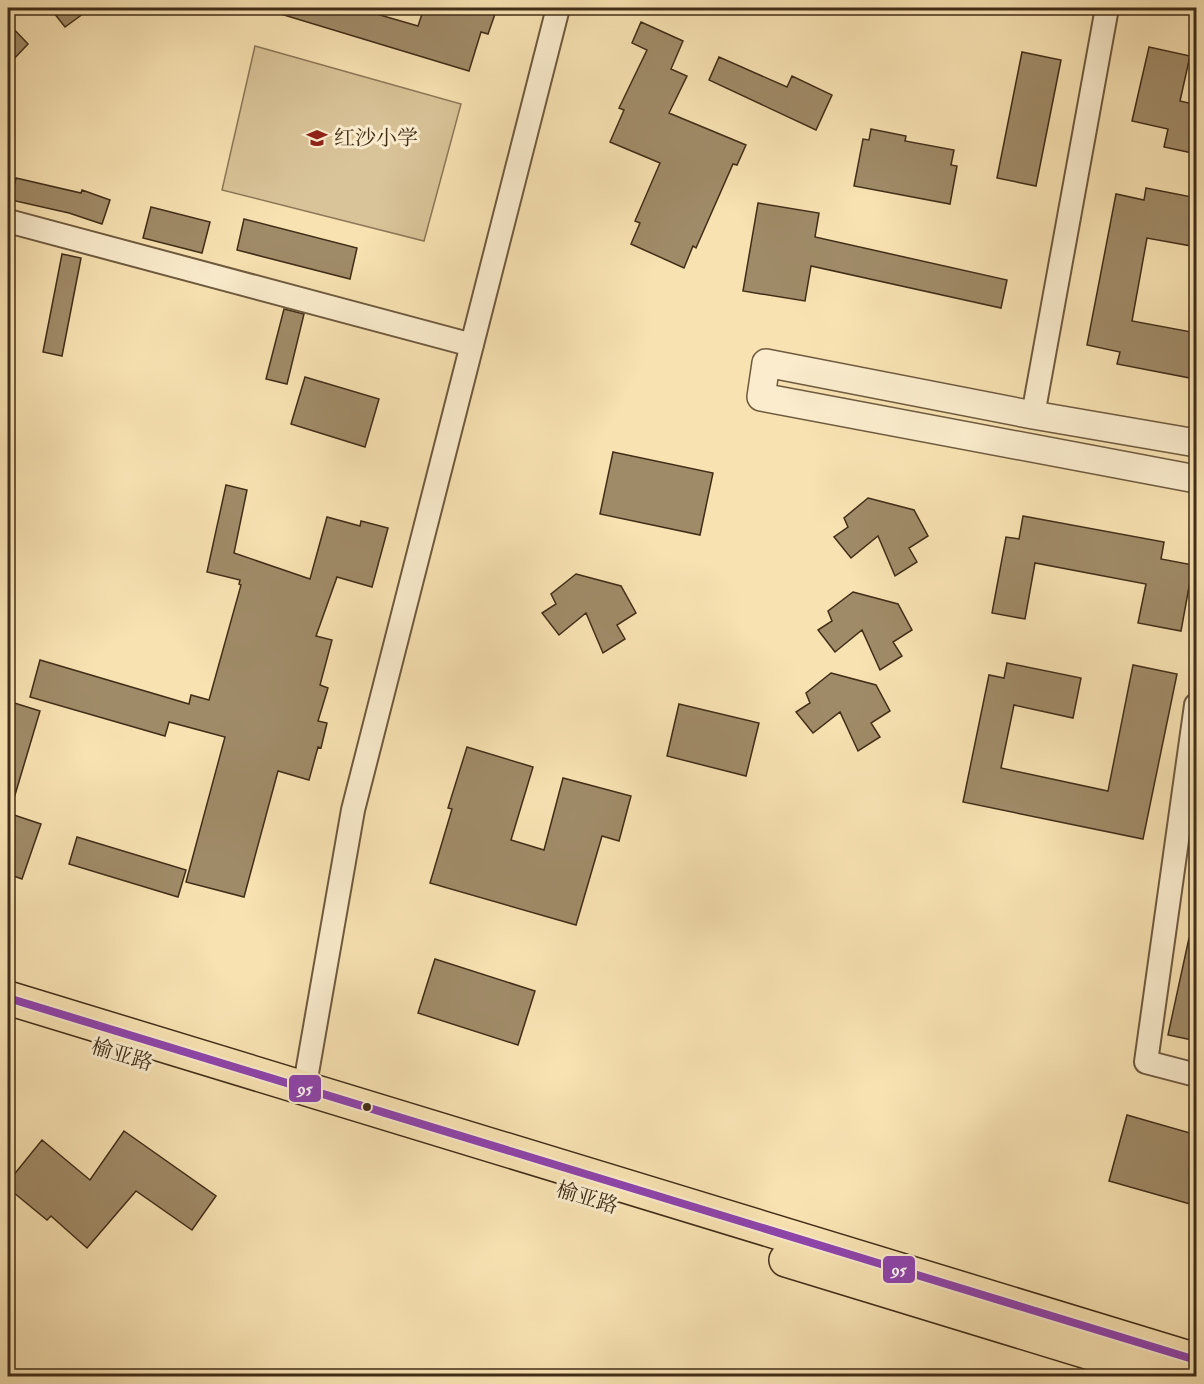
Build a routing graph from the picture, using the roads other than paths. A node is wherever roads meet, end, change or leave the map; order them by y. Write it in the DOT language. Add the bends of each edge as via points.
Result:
graph roads {
  1 [pos="558,8"];
  2 [pos="1107,8"];
  3 [pos="8,221"];
  4 [pos="472,345"];
  5 [pos="1033,415"];
  6 [pos="1197,443"];
  7 [pos="1197,479"];
  8 [pos="1197,705"];
  9 [pos="8,998"];
  10 [pos="8,1020"];
  11 [pos="1197,1075"];
  12 [pos="304,1090"];
  13 [pos="1197,1360"];
  14 [pos="1166,1377"];
  1 -- 4 [label="street"];
  2 -- 5 [label="street"];
  3 -- 4 [label="street"];
  4 -- 12 [label="street" via="353,810"];
  5 -- 6 [label="street"];
  5 -- 7 [label="street" via="766,363 760,397"];
  8 -- 11 [label="street" via="1146,1062"];
  9 -- 12 [label="highway, 榆亚路"];
  10 -- 14 [label="highway, 榆亚路"];
  12 -- 13 [label="highway, 榆亚路"];
}
